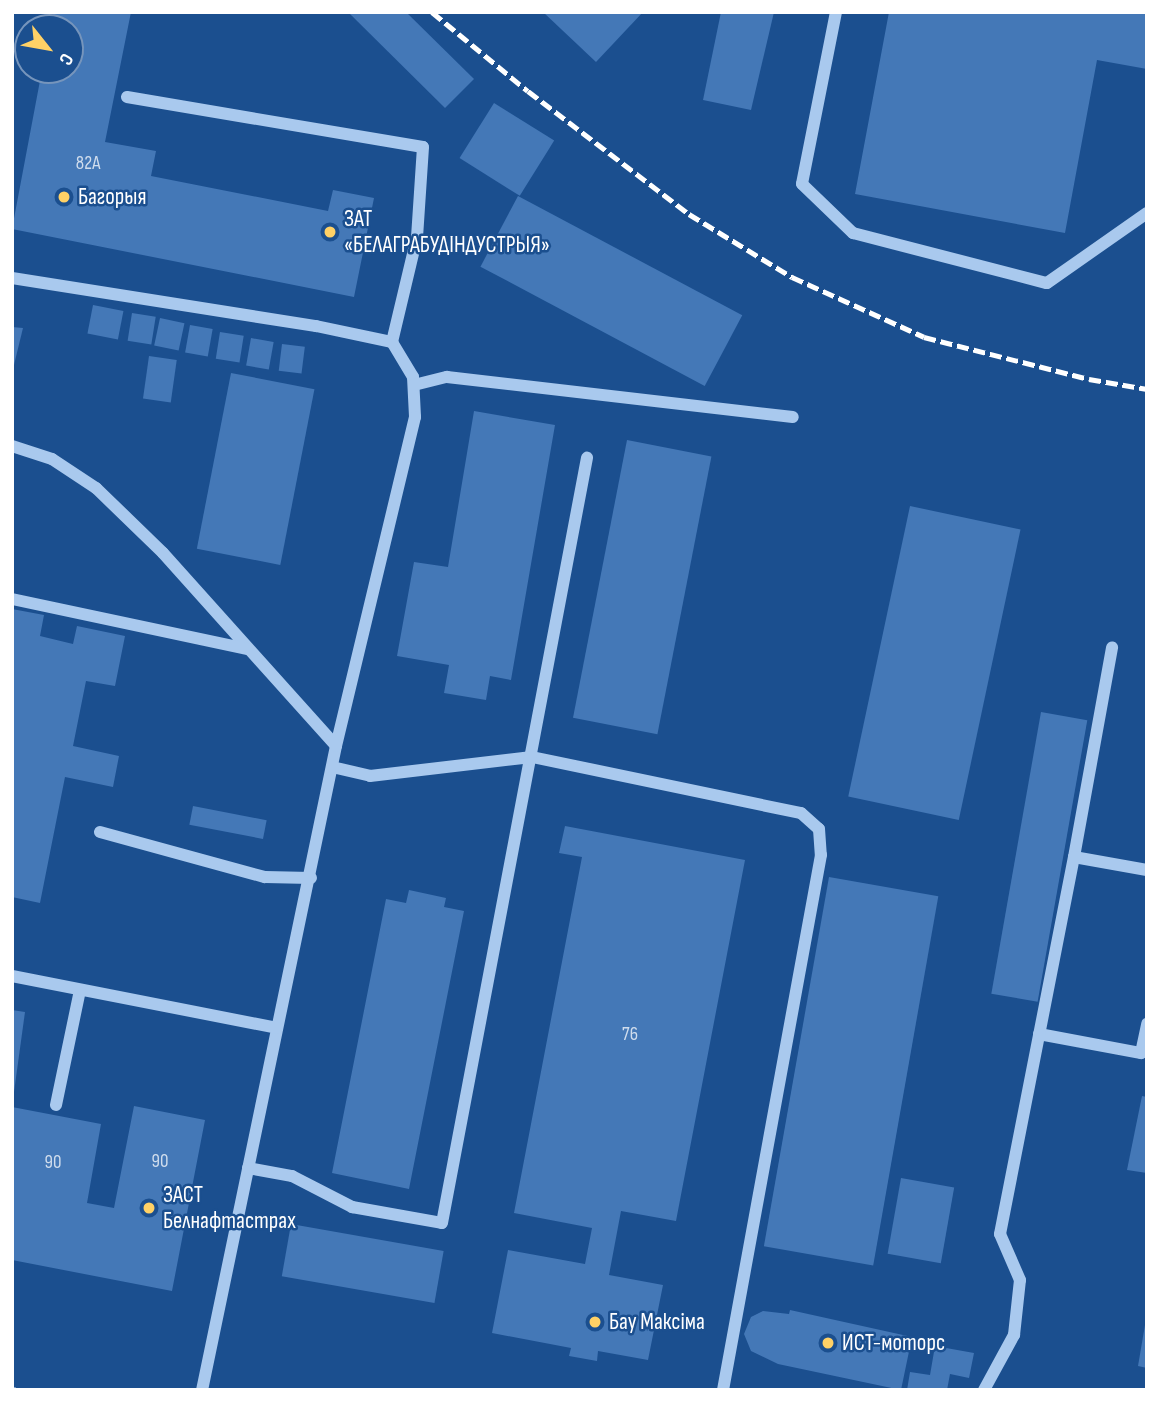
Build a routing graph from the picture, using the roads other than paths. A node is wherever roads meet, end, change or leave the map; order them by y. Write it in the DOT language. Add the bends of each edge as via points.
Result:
graph roads {
  1 [pos="836,12"];
  2 [pos="127,97"];
  3 [pos="1147,213"];
  4 [pos="12,278"];
  5 [pos="392,342"];
  6 [pos="414,385"];
  7 [pos="793,417"];
  8 [pos="12,446"];
  9 [pos="587,458"];
  10 [pos="12,599"];
  11 [pos="1112,647"];
  12 [pos="248,649"];
  13 [pos="336,746"];
  14 [pos="532,757"];
  15 [pos="332,767"];
  16 [pos="100,832"];
  17 [pos="1074,857"];
  18 [pos="1147,870"];
  19 [pos="311,878"];
  20 [pos="12,976"];
  21 [pos="80,990"];
  22 [pos="1147,1024"];
  23 [pos="277,1028"];
  24 [pos="1039,1034"];
  25 [pos="56,1105"];
  26 [pos="248,1168"];
  27 [pos="202,1390"];
  28 [pos="723,1390"];
  29 [pos="984,1390"];
  1 -- 3 [label="lane" via="802,184 853,233 1047,283"];
  2 -- 5 [label="lane" via="423,147 417,237"];
  4 -- 5 [label="lane"];
  5 -- 6 [label="lane"];
  6 -- 7 [label="lane" via="447,377"];
  6 -- 13 [label="lane" via="415,417"];
  8 -- 12 [label="lane" via="52,459 96,488 163,553"];
  9 -- 14 [label="lane"];
  10 -- 12 [label="lane"];
  11 -- 17 [label="lane"];
  12 -- 13 [label="lane"];
  13 -- 15 [label="lane"];
  14 -- 15 [label="lane" via="370,776"];
  14 -- 26 [label="lane" via="442,1223 352,1207 292,1176"];
  14 -- 28 [label="lane" via="801,813 820,829 821,855"];
  15 -- 19 [label="lane"];
  16 -- 19 [label="lane" via="265,877"];
  17 -- 18 [label="lane"];
  17 -- 24 [label="lane"];
  19 -- 23 [label="lane"];
  20 -- 21 [label="lane"];
  21 -- 23 [label="lane"];
  21 -- 25 [label="lane"];
  22 -- 24 [label="lane" via="1141,1052"];
  23 -- 26 [label="lane"];
  24 -- 29 [label="lane" via="1000,1234 1020,1280 1014,1335"];
  26 -- 27 [label="lane"];
}
